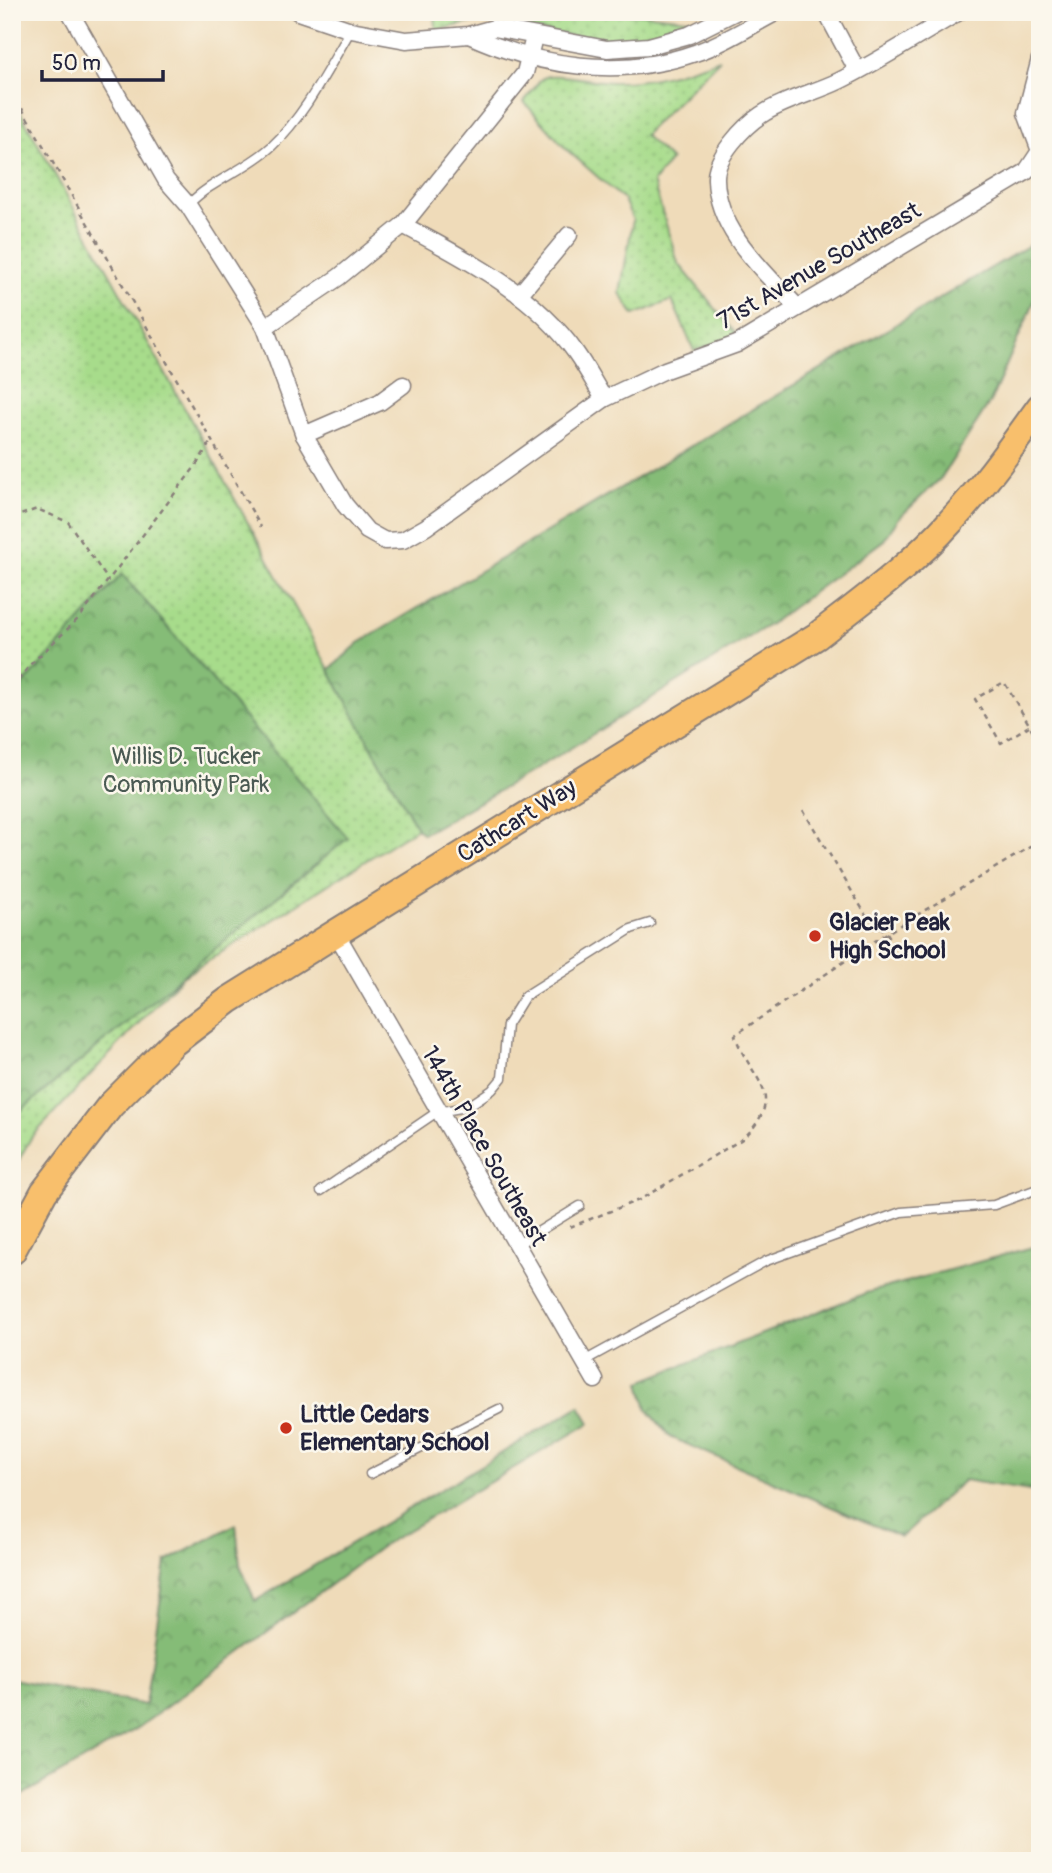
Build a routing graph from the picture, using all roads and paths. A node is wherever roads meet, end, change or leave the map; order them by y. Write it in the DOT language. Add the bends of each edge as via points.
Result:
graph roads {
  1 [pos="70,12"];
  2 [pos="298,12"];
  3 [pos="735,12"];
  4 [pos="777,12"];
  5 [pos="826,12"];
  6 [pos="959,12"];
  7 [pos="351,30"];
  8 [pos="469,35"];
  9 [pos="534,37"];
  10 [pos="529,57"];
  11 [pos="1040,59"];
  12 [pos="858,70"];
  13 [pos="12,91"];
  14 [pos="188,205"];
  15 [pos="403,225"];
  16 [pos="569,235"];
  17 [pos="519,295"];
  18 [pos="797,307"];
  19 [pos="265,327"];
  20 [pos="403,385"];
  21 [pos="604,399"];
  22 [pos="1040,407"];
  23 [pos="304,435"];
  24 [pos="210,443"];
  25 [pos="12,518"];
  26 [pos="261,527"];
  27 [pos="107,580"];
  28 [pos="12,688"];
  29 [pos="1029,726"];
  30 [pos="1040,743"];
  31 [pos="803,810"];
  32 [pos="1040,841"];
  33 [pos="650,923"];
  34 [pos="335,933"];
  35 [pos="887,933"];
  36 [pos="897,950"];
  37 [pos="437,1112"];
  38 [pos="1040,1188"];
  39 [pos="321,1191"];
  40 [pos="579,1206"];
  41 [pos="567,1229"];
  42 [pos="515,1245"];
  43 [pos="12,1251"];
  44 [pos="584,1361"];
  45 [pos="595,1380"];
  46 [pos="499,1409"];
  47 [pos="370,1474"];
  1 -- 14 [label="street" via="166,180"];
  2 -- 7 [label="street"];
  3 -- 9 [label="street" via="689,35 649,46 607,49"];
  4 -- 10 [label="street" via="696,53 654,64 607,69"];
  5 -- 12 [label="street"];
  6 -- 12 [label="street"];
  7 -- 8 [label="street" via="406,40"];
  7 -- 14 [label="lane" via="303,112 287,130 271,147 202,190"];
  8 -- 9 [label="street" via="494,28"];
  8 -- 10 [label="street"];
  9 -- 10 [label="street"];
  10 -- 15 [label="street" via="525,73"];
  11 -- 18 [label="street, 71st Avenue Southeast" via="1026,113 1040,151 1026,172"];
  12 -- 18 [label="street" via="761,114 733,144 715,177 723,210 736,236"];
  13 -- 24 [label="path"];
  14 -- 19 [label="street"];
  15 -- 17 [label="street"];
  15 -- 19 [label="street" via="339,277"];
  16 -- 17 [label="street"];
  17 -- 21 [label="street" via="575,351"];
  18 -- 21 [label="street, 71st Avenue Southeast" via="737,344"];
  19 -- 23 [label="street"];
  20 -- 23 [label="street" via="380,402"];
  21 -- 23 [label="street, 71st Avenue Southeast" via="403,540 385,541 367,531 345,505"];
  22 -- 34 [label="main road, Cathcart Way" via="950,522 890,579 817,636"];
  24 -- 26 [label="path"];
  24 -- 27 [label="path"];
  25 -- 27 [label="path" via="37,509 68,522"];
  27 -- 28 [label="path" via="80,617"];
  29 -- 29 [label="path" via="1001,743 975,699 1004,682"];
  29 -- 30 [label="path"];
  31 -- 35 [label="path" via="866,915"];
  32 -- 35 [label="path"];
  33 -- 37 [label="lane" via="631,929 525,996 507,1025 502,1078 467,1107"];
  34 -- 37 [label="street, 144th Place Southeast"];
  34 -- 43 [label="main road, Cathcart Way" via="229,1000 173,1043 110,1106 44,1192"];
  35 -- 36 [label="path"];
  35 -- 41 [label="path" via="735,1035 741,1054 764,1090 766,1107 744,1138 639,1200"];
  37 -- 39 [label="lane"];
  37 -- 42 [label="street, 144th Place Southeast"];
  38 -- 44 [label="lane" via="994,1205 901,1212 765,1261"];
  40 -- 42 [label="lane"];
  42 -- 44 [label="street, 144th Place Southeast"];
  44 -- 45 [label="street, 144th Place Southeast"];
  46 -- 47 [label="lane"];
}
